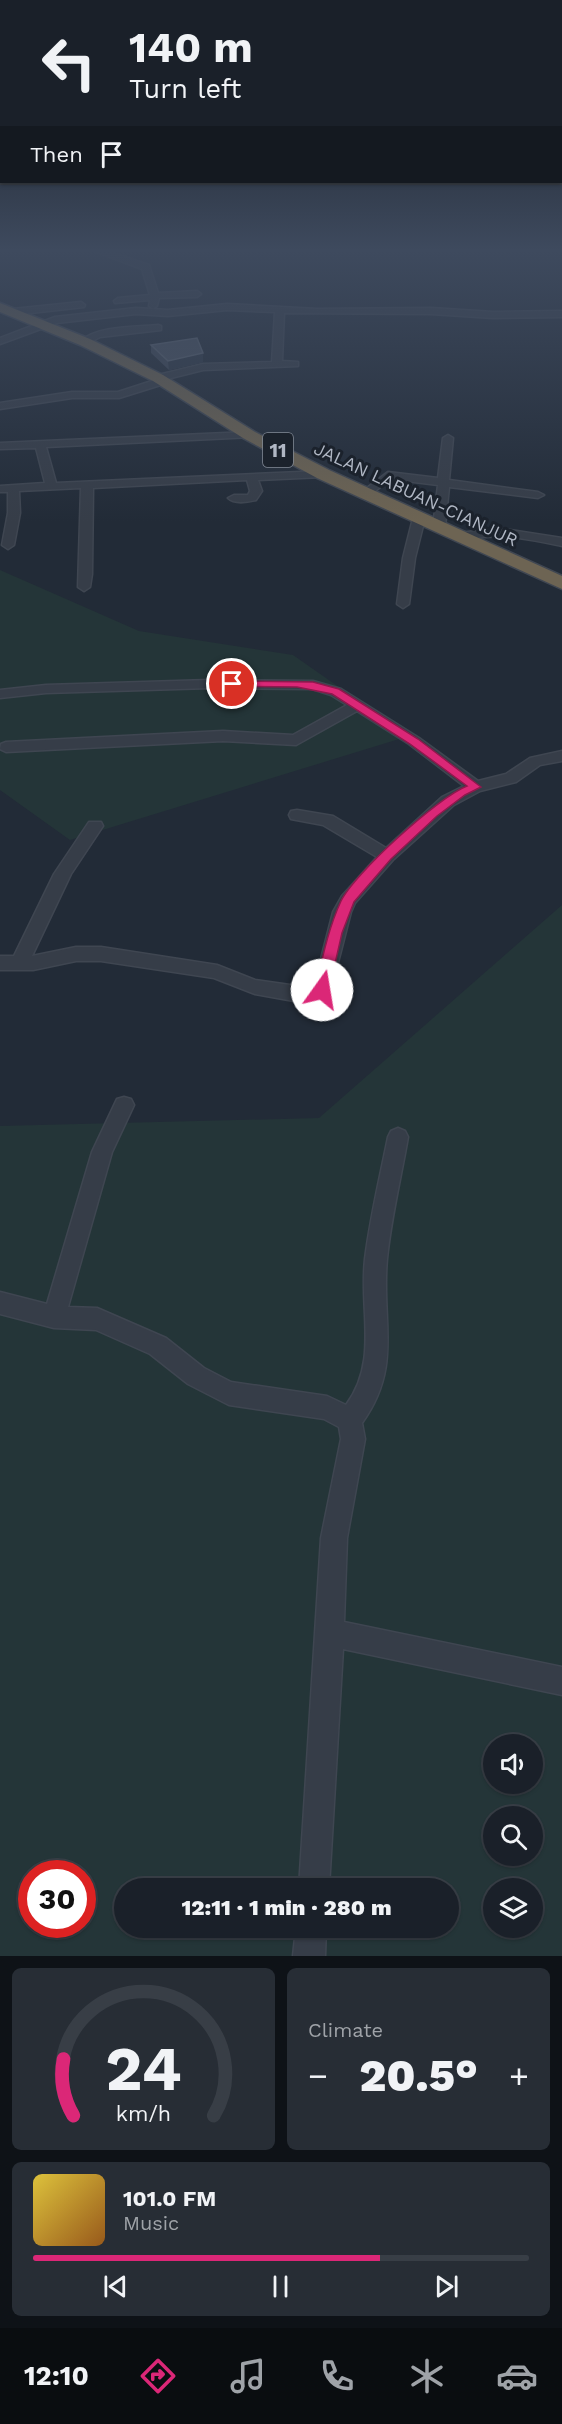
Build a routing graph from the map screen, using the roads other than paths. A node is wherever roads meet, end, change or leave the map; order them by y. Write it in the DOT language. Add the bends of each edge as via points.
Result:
graph roads {
  1 [pos="79,339"];
  2 [pos="88,339"];
  3 [pos="278,339"];
  4 [pos="85,342"];
  5 [pos="277,364"];
  6 [pos="295,364"];
  7 [pos="156,381"];
  8 [pos="0,406"];
  9 [pos="249,435"];
  10 [pos="448,438"];
  11 [pos="40,444"];
  12 [pos="0,446"];
  13 [pos="323,474"];
  14 [pos="252,477"];
  15 [pos="443,481"];
  16 [pos="87,485"];
  17 [pos="51,486"];
  18 [pos="14,488"];
  19 [pos="0,489"];
  20 [pos="365,494"];
  21 [pos="538,495"];
  22 [pos="234,498"];
  23 [pos="419,518"];
  24 [pos="439,527"];
  25 [pos="459,537"];
  26 [pos="562,542"];
  27 [pos="8,545"];
  28 [pos="562,583"];
  29 [pos="84,587"];
  30 [pos="403,604"];
  31 [pos="0,694"];
  32 [pos="357,705"];
  33 [pos="6,747"];
  34 [pos="562,756"];
  35 [pos="476,787"];
  36 [pos="297,815"];
  37 [pos="95,826"];
  38 [pos="387,856"];
  39 [pos="0,963"];
  40 [pos="20,963"];
  41 [pos="124,1105"];
  42 [pos="398,1137"];
  43 [pos="0,1303"];
  44 [pos="54,1317"];
  45 [pos="350,1420"];
  46 [pos="330,1634"];
  47 [pos="562,1681"];
  48 [pos="315,1878"];
  49 [pos="310,1938"];
  50 [pos="309,1956"];
  1 -- 4 [label="highway, JALAN LABUAN-CIANJUR / 11"];
  2 -- 4 [label="street"];
  3 -- 5 [label="street"];
  4 -- 7 [label="highway, JALAN LABUAN-CIANJUR / 11"];
  5 -- 6 [label="street"];
  5 -- 7 [label="street" via="203,367"];
  7 -- 8 [label="street" via="119,395 72,395"];
  7 -- 9 [label="highway, JALAN LABUAN-CIANJUR / 11"];
  9 -- 11 [label="street"];
  9 -- 13 [label="highway, JALAN LABUAN-CIANJUR / 11"];
  10 -- 15 [label="street"];
  11 -- 12 [label="street"];
  11 -- 17 [label="street"];
  13 -- 14 [label="street"];
  13 -- 20 [label="highway, JALAN LABUAN-CIANJUR / 11"];
  14 -- 16 [label="street"];
  14 -- 22 [label="street" via="256,491 252,498"];
  15 -- 20 [label="street" via="387,476"];
  15 -- 21 [label="street"];
  15 -- 24 [label="street"];
  16 -- 17 [label="street"];
  16 -- 29 [label="street"];
  17 -- 18 [label="street"];
  18 -- 19 [label="street"];
  18 -- 27 [label="street"];
  20 -- 23 [label="highway, JALAN LABUAN-CIANJUR / 11"];
  23 -- 24 [label="highway, JALAN LABUAN-CIANJUR / 11"];
  23 -- 30 [label="street"];
  24 -- 25 [label="highway, JALAN LABUAN-CIANJUR / 11"];
  25 -- 26 [label="street" via="496,532"];
  25 -- 28 [label="highway, JALAN LABUAN-CIANJUR / 11"];
  31 -- 32 [label="street" via="46,689 297,684 330,689"];
  32 -- 33 [label="street" via="296,740 223,736"];
  32 -- 35 [label="street"];
  34 -- 35 [label="street" via="535,761 511,778"];
  35 -- 38 [label="street" via="448,801"];
  36 -- 38 [label="street" via="327,820"];
  37 -- 40 [label="street" via="70,861"];
  38 -- 40 [label="street" via="348,900 322,990 315,995 255,987 217,972 101,954"];
  39 -- 40 [label="street"];
  41 -- 44 [label="street" via="102,1152"];
  42 -- 45 [label="street" via="376,1258 376,1374 365,1401"];
  43 -- 44 [label="street"];
  44 -- 45 [label="street" via="97,1319 158,1346 196,1376 229,1393 327,1408"];
  45 -- 46 [label="street" via="353,1438 334,1538"];
  46 -- 47 [label="street"];
  46 -- 48 [label="street"];
  49 -- 50 [label="street"];
}
